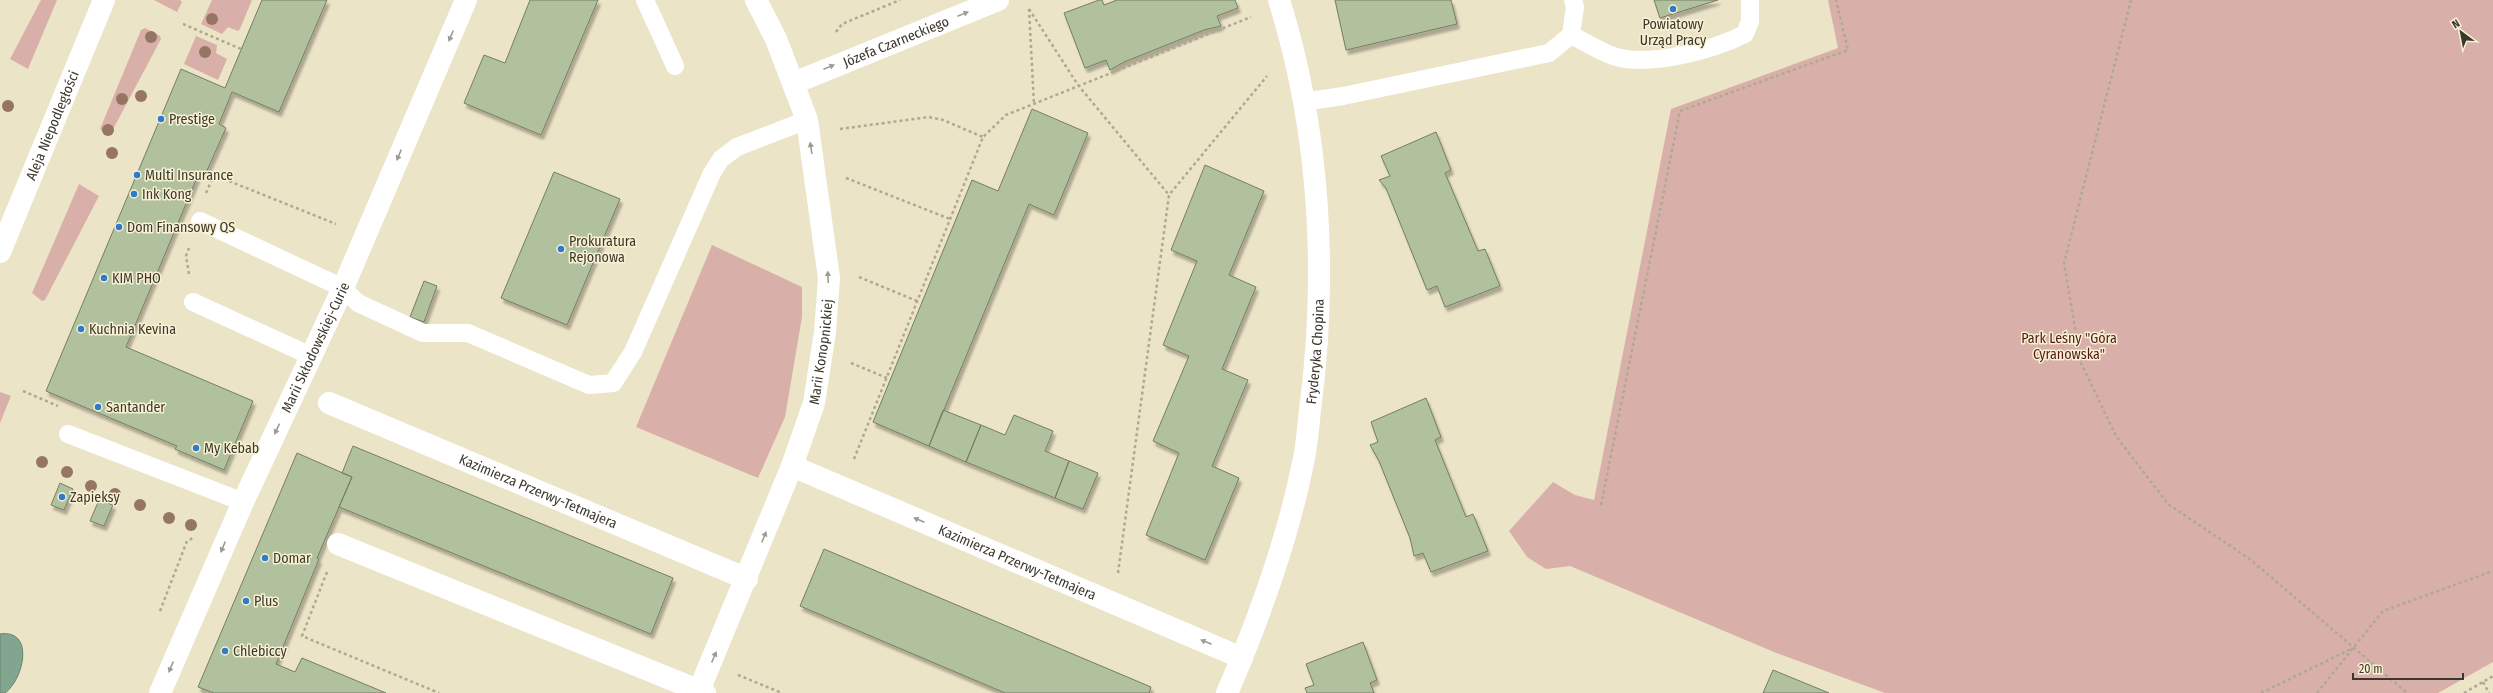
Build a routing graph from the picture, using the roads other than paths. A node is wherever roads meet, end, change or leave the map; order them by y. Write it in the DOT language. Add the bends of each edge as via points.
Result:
graph roads {
  1 [pos="104,0"];
  2 [pos="466,0"];
  3 [pos="645,0"];
  4 [pos="756,0"];
  5 [pos="998,0"];
  6 [pos="1279,0"];
  7 [pos="1573,0"];
  8 [pos="1750,0"];
  9 [pos="1571,35"];
  10 [pos="675,66"];
  11 [pos="794,83"];
  12 [pos="1304,102"];
  13 [pos="807,120"];
  14 [pos="200,221"];
  15 [pos="0,252"];
  16 [pos="343,288"];
  17 [pos="193,302"];
  18 [pos="311,356"];
  19 [pos="330,403"];
  20 [pos="68,434"];
  21 [pos="792,466"];
  22 [pos="243,502"];
  23 [pos="338,544"];
  24 [pos="747,579"];
  25 [pos="1242,658"];
  26 [pos="701,692"];
  27 [pos="160,693"];
  28 [pos="1227,693"];
  1 -- 15 [label="street, Aleja Niepodległości"];
  2 -- 16 [label="street, Marii Skłodowskiej-Curie, one-way"];
  3 -- 10 [label="lane"];
  4 -- 11 [label="street, Marii Konopnickiej"];
  11 -- 5 [label="street, Józefa Czarneckiego, one-way"];
  6 -- 12 [label="street, Fryderyka Chopina" via="1289,32"];
  7 -- 9 [label="lane" via="1575,7"];
  8 -- 9 [label="lane" via="1750,21 1745,34 1725,44 1665,58 1637,59 1614,56"];
  9 -- 12 [label="lane" via="1549,53"];
  11 -- 13 [label="street, Marii Konopnickiej"];
  12 -- 25 [label="street, Fryderyka Chopina" via="1318,216 1320,305 1314,385 1304,462 1280,557"];
  13 -- 16 [label="lane" via="737,147 721,159 705,188 633,352 613,383 589,385 468,333 423,333 358,303"];
  21 -- 13 [label="street, Marii Konopnickiej, one-way" via="814,403 825,332 828,278"];
  14 -- 16 [label="lane"];
  16 -- 18 [label="street, Marii Skłodowskiej-Curie"];
  17 -- 18 [label="lane"];
  18 -- 22 [label="street, Marii Skłodowskiej-Curie, one-way"];
  19 -- 24 [label="street, Kazimierza Przerwy-Tetmajera"];
  20 -- 22 [label="lane"];
  24 -- 21 [label="street, Marii Konopnickiej, one-way"];
  25 -- 21 [label="street, Kazimierza Przerwy-Tetmajera, one-way"];
  22 -- 27 [label="street, Marii Skłodowskiej-Curie, one-way"];
  23 -- 26 [label="street"];
  26 -- 24 [label="street, Marii Konopnickiej, one-way"];
  25 -- 28 [label="street, Fryderyka Chopina"];
}
